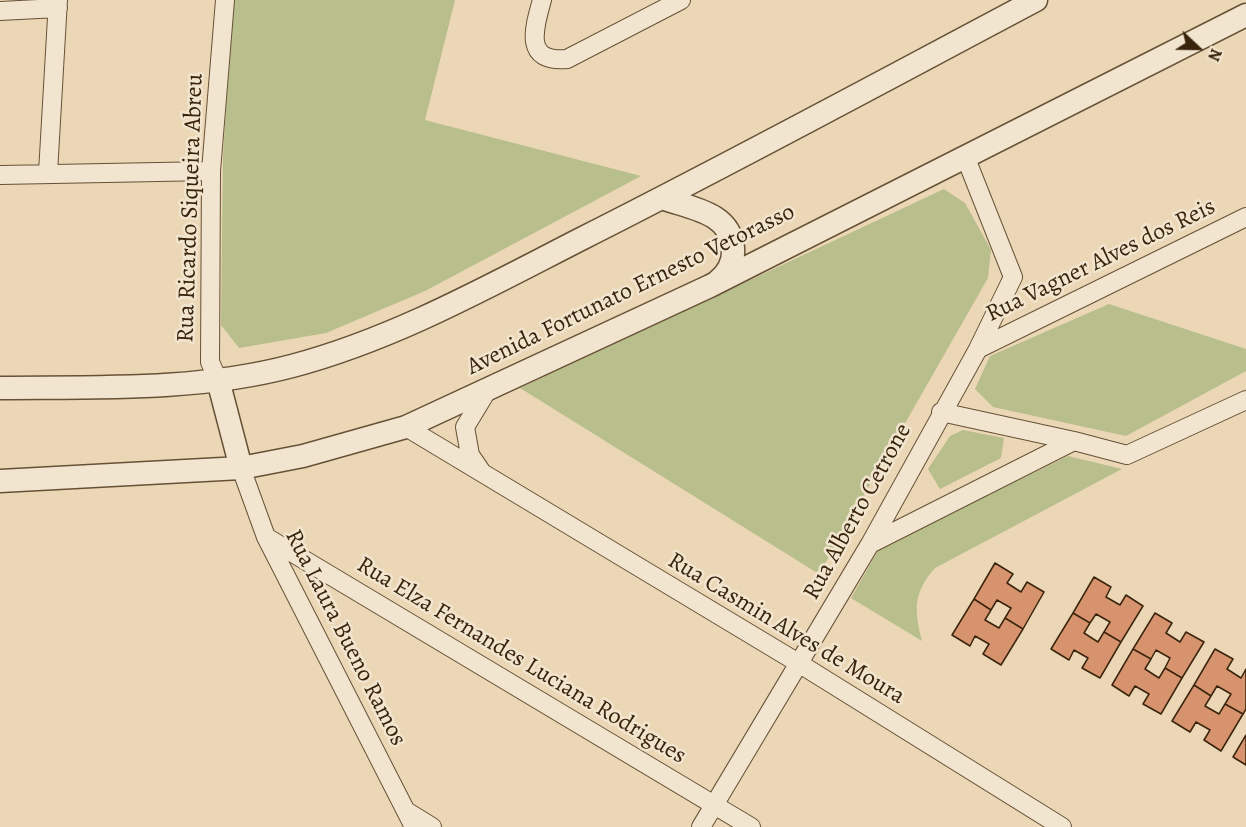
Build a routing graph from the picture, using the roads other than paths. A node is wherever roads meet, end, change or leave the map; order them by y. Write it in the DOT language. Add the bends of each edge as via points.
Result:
graph roads {
  1 [pos="225,0"];
  2 [pos="542,0"];
  3 [pos="1036,0"];
  4 [pos="675,1"];
  5 [pos="58,4"];
  6 [pos="0,11"];
  7 [pos="1246,15"];
  8 [pos="965,156"];
  9 [pos="211,171"];
  10 [pos="48,173"];
  11 [pos="0,176"];
  12 [pos="662,198"];
  13 [pos="1246,217"];
  14 [pos="717,282"];
  15 [pos="978,349"];
  16 [pos="218,380"];
  17 [pos="0,388"];
  18 [pos="488,389"];
  19 [pos="1246,400"];
  20 [pos="941,412"];
  21 [pos="406,427"];
  22 [pos="1074,441"];
  23 [pos="241,468"];
  24 [pos="484,474"];
  25 [pos="0,481"];
  26 [pos="266,537"];
  27 [pos="870,544"];
  28 [pos="800,664"];
  29 [pos="715,805"];
  30 [pos="410,819"];
  31 [pos="432,827"];
  32 [pos="701,827"];
  33 [pos="751,827"];
  34 [pos="1062,827"];
  1 -- 9 [label="street, Rua Ricardo Siqueira Abreu"];
  2 -- 4 [label="street" via="534,42 541,54 553,61 567,59"];
  3 -- 12 [label="street"];
  5 -- 6 [label="street"];
  5 -- 10 [label="street"];
  7 -- 8 [label="street, Avenida Fortunato Ernesto Vetorasso"];
  8 -- 14 [label="street, Avenida Fortunato Ernesto Vetorasso"];
  8 -- 15 [label="street, Rua Alberto Cetrone" via="1013,277"];
  9 -- 10 [label="street"];
  9 -- 16 [label="street, Rua Ricardo Siqueira Abreu" via="210,362"];
  10 -- 11 [label="street"];
  12 -- 14 [label="street" via="712,215 724,225 732,239 733,255 728,270"];
  12 -- 16 [label="street" via="393,332 291,366"];
  13 -- 15 [label="street, Rua Vagner Alves dos Reis"];
  14 -- 18 [label="street, Avenida Fortunato Ernesto Vetorasso"];
  15 -- 20 [label="street, Rua Alberto Cetrone"];
  16 -- 17 [label="street" via="116,387"];
  16 -- 23 [label="street"];
  18 -- 21 [label="street, Avenida Fortunato Ernesto Vetorasso"];
  18 -- 24 [label="street, Rua Casmin Alves de Moura" via="465,428 470,455"];
  19 -- 22 [label="street" via="1127,455"];
  20 -- 22 [label="street"];
  20 -- 27 [label="street, Rua Alberto Cetrone"];
  21 -- 23 [label="street, Avenida Fortunato Ernesto Vetorasso" via="303,456"];
  21 -- 24 [label="street, Rua Casmin Alves de Moura"];
  22 -- 27 [label="street"];
  23 -- 25 [label="street, Avenida Fortunato Ernesto Vetorasso"];
  23 -- 26 [label="street, Rua Laura Bueno Ramos"];
  24 -- 28 [label="street, Rua Casmin Alves de Moura"];
  26 -- 29 [label="street, Rua Elza Fernandes Luciana Rodrigues"];
  26 -- 30 [label="street, Rua Laura Bueno Ramos"];
  27 -- 28 [label="street, Rua Alberto Cetrone"];
  28 -- 29 [label="street, Rua Alberto Cetrone"];
  28 -- 34 [label="street, Rua Casmin Alves de Moura"];
  29 -- 32 [label="street, Rua Alberto Cetrone"];
  29 -- 33 [label="street, Rua Elza Fernandes Luciana Rodrigues"];
  30 -- 31 [label="street"];
}
